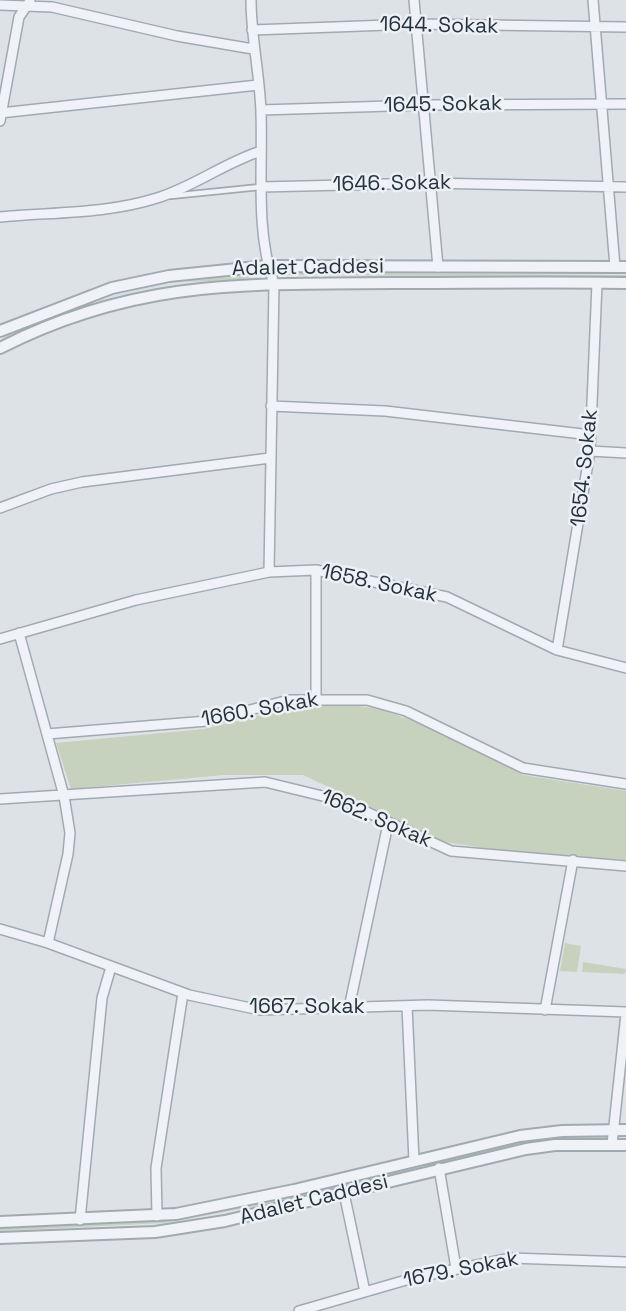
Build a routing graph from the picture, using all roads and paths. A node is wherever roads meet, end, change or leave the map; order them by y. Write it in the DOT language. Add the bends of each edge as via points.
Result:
graph roads {
  1 [pos="251,0"];
  2 [pos="414,0"];
  3 [pos="593,0"];
  4 [pos="29,2"];
  5 [pos="0,5"];
  6 [pos="416,24"];
  7 [pos="596,27"];
  8 [pos="626,27"];
  9 [pos="252,30"];
  10 [pos="253,49"];
  11 [pos="258,85"];
  12 [pos="600,104"];
  13 [pos="626,104"];
  14 [pos="423,105"];
  15 [pos="261,110"];
  16 [pos="0,116"];
  17 [pos="261,151"];
  18 [pos="429,183"];
  19 [pos="261,187"];
  20 [pos="608,187"];
  21 [pos="626,187"];
  22 [pos="159,198"];
  23 [pos="0,217"];
  24 [pos="267,266"];
  25 [pos="438,267"];
  26 [pos="620,267"];
  27 [pos="597,283"];
  28 [pos="626,283"];
  29 [pos="274,284"];
  30 [pos="0,331"];
  31 [pos="0,348"];
  32 [pos="271,406"];
  33 [pos="591,435"];
  34 [pos="590,451"];
  35 [pos="626,453"];
  36 [pos="271,458"];
  37 [pos="0,508"];
  38 [pos="316,570"];
  39 [pos="268,572"];
  40 [pos="19,633"];
  41 [pos="0,639"];
  42 [pos="557,650"];
  43 [pos="626,668"];
  44 [pos="316,698"];
  45 [pos="47,734"];
  46 [pos="626,784"];
  47 [pos="64,796"];
  48 [pos="0,799"];
  49 [pos="388,824"];
  50 [pos="573,860"];
  51 [pos="626,866"];
  52 [pos="0,929"];
  53 [pos="48,943"];
  54 [pos="111,967"];
  55 [pos="183,993"];
  56 [pos="407,1006"];
  57 [pos="349,1008"];
  58 [pos="545,1010"];
  59 [pos="626,1013"];
  60 [pos="614,1130"];
  61 [pos="626,1130"];
  62 [pos="612,1144"];
  63 [pos="626,1145"];
  64 [pos="414,1161"];
  65 [pos="439,1168"];
  66 [pos="344,1193"];
  67 [pos="157,1216"];
  68 [pos="80,1220"];
  69 [pos="0,1222"];
  70 [pos="0,1238"];
  71 [pos="626,1262"];
  72 [pos="456,1268"];
  73 [pos="365,1292"];
  74 [pos="299,1311"];
  1 -- 9 [label="street"];
  2 -- 6 [label="street"];
  3 -- 7 [label="street"];
  4 -- 5 [label="street"];
  4 -- 10 [label="street"];
  4 -- 16 [label="street" via="19,17"];
  6 -- 7 [label="street, 1644. Sokak"];
  6 -- 9 [label="street, 1644. Sokak"];
  6 -- 14 [label="street"];
  7 -- 8 [label="street, 1644. Sokak"];
  7 -- 12 [label="street"];
  9 -- 10 [label="street"];
  10 -- 11 [label="street"];
  11 -- 15 [label="street"];
  11 -- 16 [label="street"];
  12 -- 13 [label="street, 1645. Sokak"];
  12 -- 14 [label="street, 1645. Sokak"];
  12 -- 20 [label="street"];
  14 -- 15 [label="street, 1645. Sokak"];
  14 -- 18 [label="street"];
  15 -- 17 [label="street"];
  17 -- 19 [label="street"];
  17 -- 22 [label="street" via="224,164"];
  18 -- 19 [label="street, 1646. Sokak"];
  18 -- 20 [label="street, 1646. Sokak"];
  18 -- 25 [label="street"];
  19 -- 22 [label="lane, 1646. Sokak"];
  19 -- 24 [label="street"];
  20 -- 21 [label="street, 1646. Sokak"];
  20 -- 26 [label="street"];
  22 -- 23 [label="street" via="120,207"];
  24 -- 25 [label="street, Adalet Caddesi"];
  24 -- 29 [label="street"];
  24 -- 30 [label="street, Adalet Caddesi" via="169,276 112,288"];
  25 -- 26 [label="street, Adalet Caddesi"];
  27 -- 28 [label="street"];
  27 -- 29 [label="street"];
  27 -- 33 [label="street, 1654. Sokak"];
  29 -- 31 [label="street" via="232,284 139,296 69,318"];
  29 -- 32 [label="street"];
  32 -- 33 [label="street" via="385,411"];
  32 -- 36 [label="street"];
  33 -- 34 [label="street, 1654. Sokak"];
  34 -- 35 [label="street"];
  34 -- 42 [label="street, 1654. Sokak"];
  36 -- 37 [label="street" via="82,482"];
  36 -- 39 [label="street"];
  38 -- 39 [label="street, 1658. Sokak"];
  38 -- 42 [label="street, 1658. Sokak" via="447,597"];
  38 -- 44 [label="street"];
  39 -- 40 [label="street, 1658. Sokak" via="136,600"];
  40 -- 41 [label="street, 1658. Sokak"];
  40 -- 45 [label="street"];
  42 -- 43 [label="street, 1658. Sokak"];
  44 -- 45 [label="street, 1660. Sokak" via="289,700 208,721"];
  44 -- 46 [label="street, 1660. Sokak" via="368,700 437,725 523,768"];
  45 -- 47 [label="street"];
  47 -- 48 [label="street, 1662. Sokak"];
  47 -- 49 [label="street, 1662. Sokak" via="265,782 343,801"];
  47 -- 53 [label="street" via="68,854"];
  49 -- 50 [label="street, 1662. Sokak" via="451,851"];
  49 -- 57 [label="street"];
  50 -- 51 [label="street, 1662. Sokak"];
  50 -- 58 [label="street"];
  52 -- 53 [label="street, 1667. Sokak"];
  53 -- 54 [label="street, 1667. Sokak"];
  54 -- 55 [label="street, 1667. Sokak"];
  54 -- 68 [label="street" via="102,998"];
  55 -- 57 [label="street, 1667. Sokak" via="260,1010"];
  55 -- 67 [label="street" via="156,1168"];
  56 -- 57 [label="street, 1667. Sokak"];
  56 -- 58 [label="street, 1667. Sokak"];
  56 -- 64 [label="street"];
  58 -- 59 [label="street, 1667. Sokak"];
  59 -- 60 [label="street"];
  60 -- 61 [label="street"];
  60 -- 62 [label="street"];
  60 -- 64 [label="street" via="540,1132"];
  62 -- 63 [label="street, Adalet Caddesi"];
  62 -- 65 [label="street, Adalet Caddesi" via="526,1149"];
  64 -- 67 [label="street" via="240,1202"];
  65 -- 66 [label="street, Adalet Caddesi"];
  65 -- 72 [label="street"];
  66 -- 70 [label="street, Adalet Caddesi" via="155,1232"];
  66 -- 73 [label="street"];
  67 -- 68 [label="street"];
  68 -- 69 [label="street"];
  71 -- 72 [label="street, 1679. Sokak" via="525,1257"];
  72 -- 73 [label="street, 1679. Sokak"];
  73 -- 74 [label="street, 1679. Sokak"];
}
